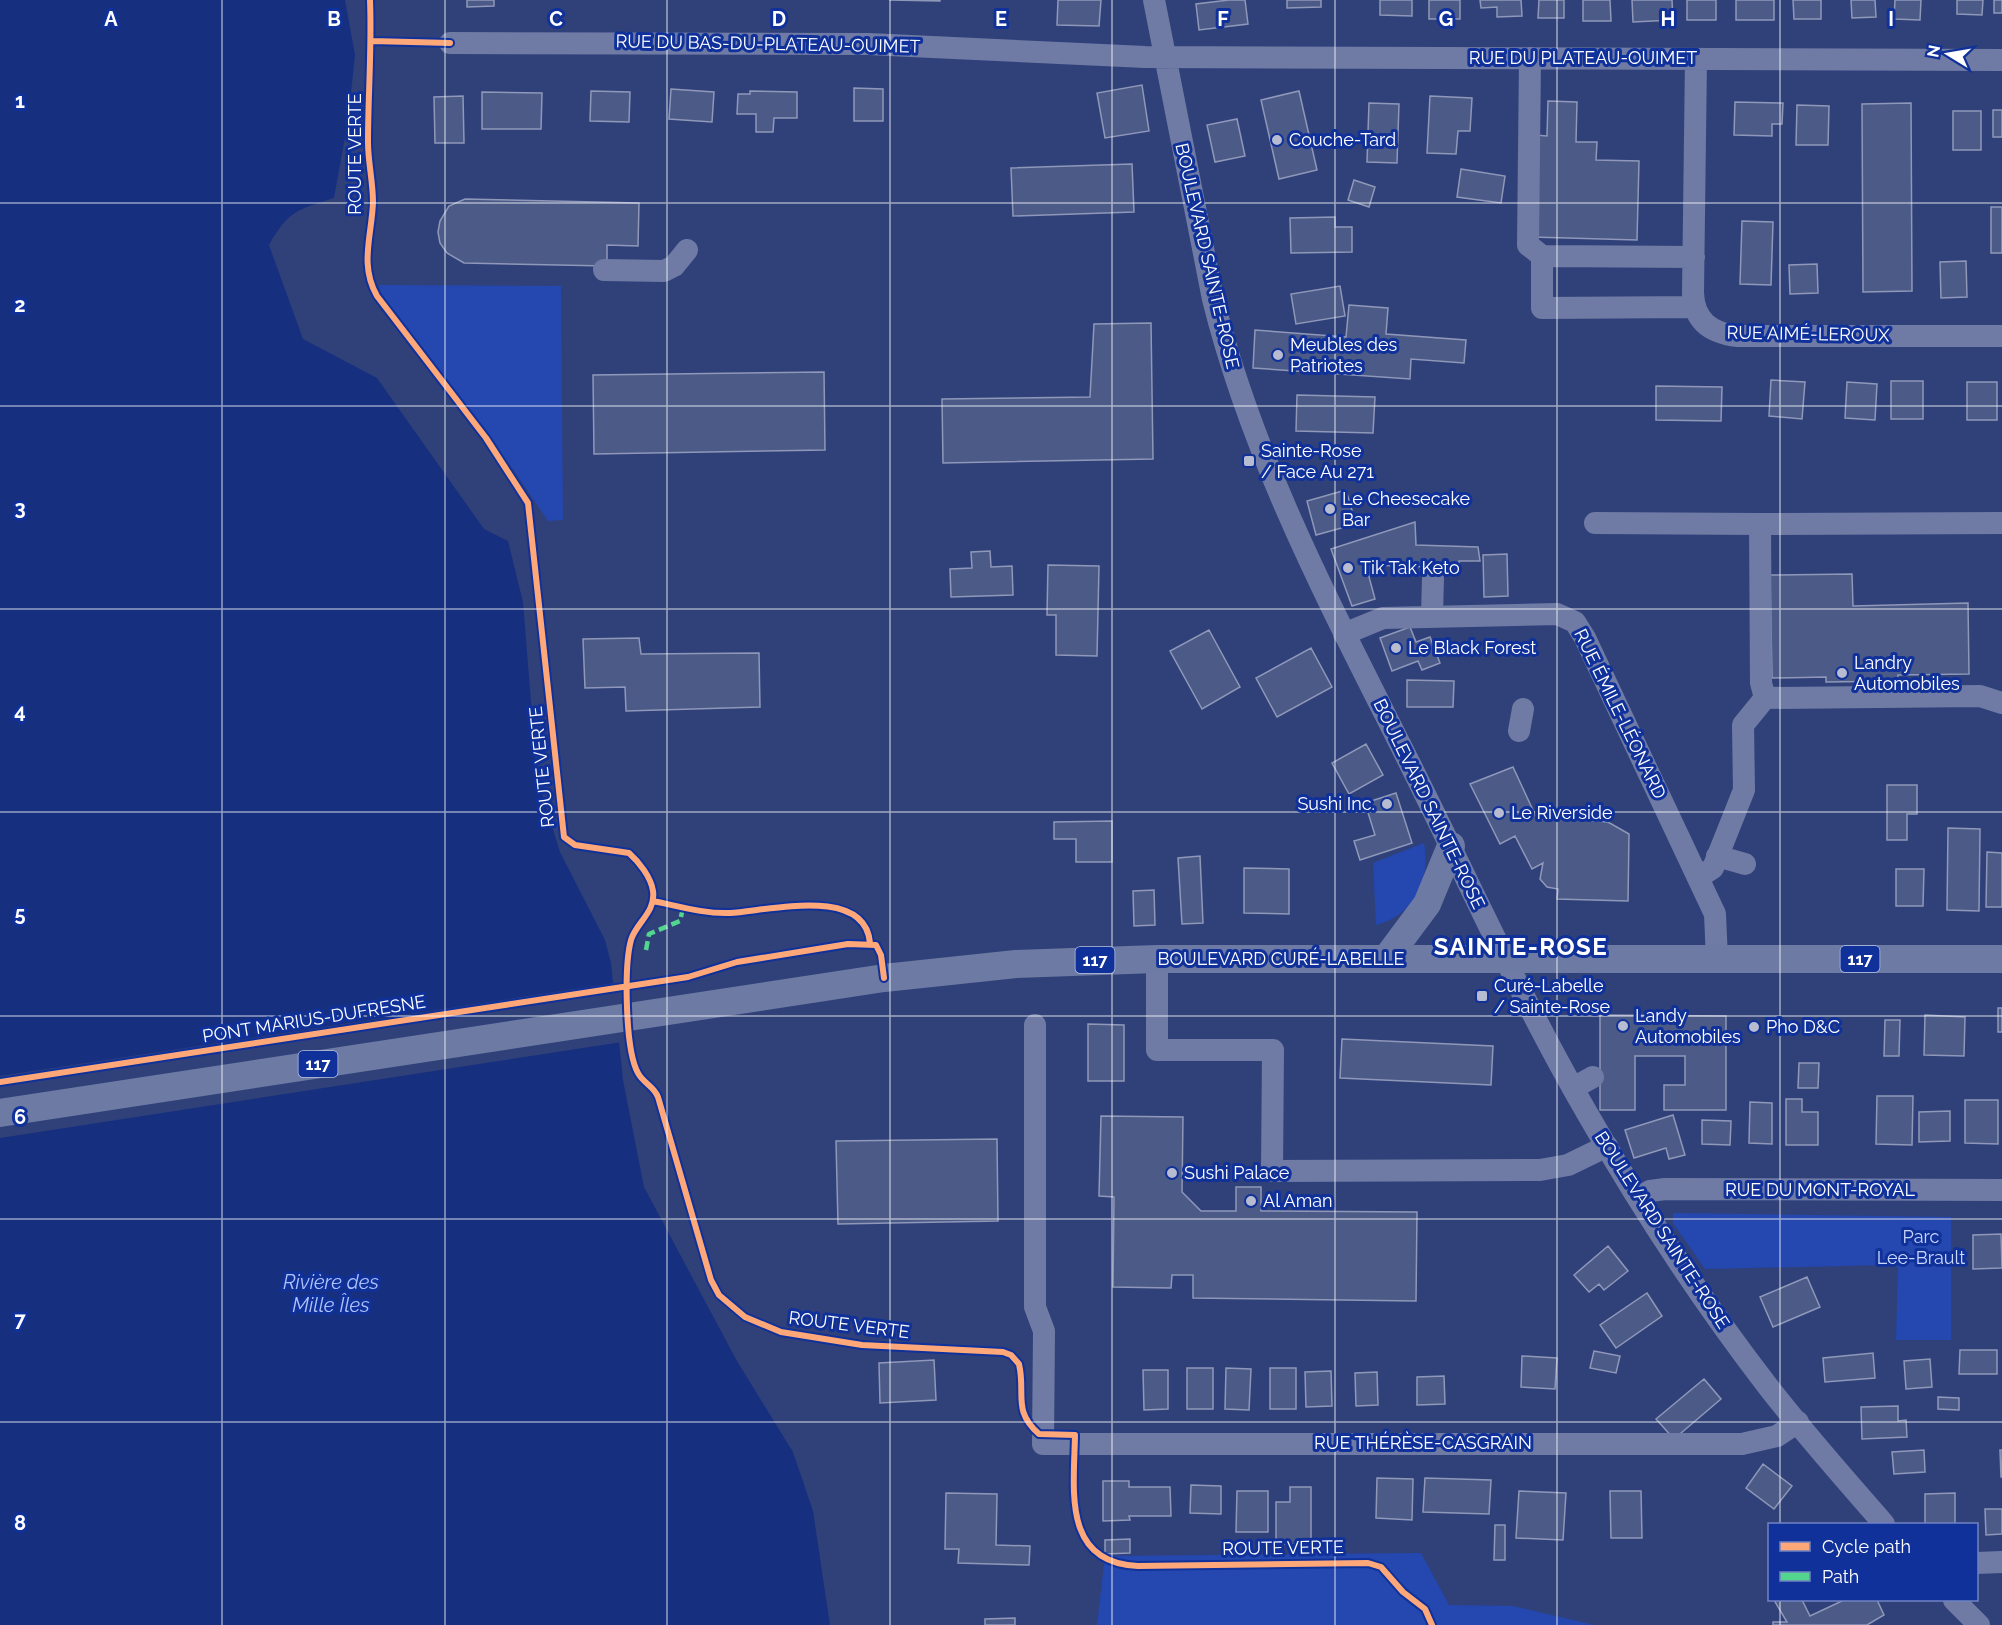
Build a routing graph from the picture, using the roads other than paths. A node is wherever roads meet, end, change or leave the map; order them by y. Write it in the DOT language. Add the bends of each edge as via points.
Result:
graph roads {
  1 [pos="1154,0"];
  2 [pos="450,43"];
  3 [pos="1164,57"];
  4 [pos="1530,58"];
  5 [pos="1696,59"];
  6 [pos="2002,60"];
  7 [pos="687,250"];
  8 [pos="1542,256"];
  9 [pos="1694,257"];
  10 [pos="604,270"];
  11 [pos="1694,307"];
  12 [pos="2002,336"];
  13 [pos="2002,523"];
  14 [pos="1595,524"];
  15 [pos="1760,524"];
  16 [pos="1432,578"];
  17 [pos="1432,615"];
  18 [pos="1344,634"];
  19 [pos="1765,698"];
  20 [pos="2002,704"];
  21 [pos="1451,846"];
  22 [pos="1717,856"];
  23 [pos="1745,864"];
  24 [pos="1699,877"];
  25 [pos="1507,958"];
  26 [pos="1157,959"];
  27 [pos="1386,959"];
  28 [pos="2002,959"];
  29 [pos="1717,960"];
  30 [pos="1035,1025"];
  31 [pos="0,1113"];
  32 [pos="1607,1146"];
  33 [pos="2002,1190"];
  34 [pos="1640,1197"];
  35 [pos="1798,1422"];
  36 [pos="1883,1523"];
  37 [pos="2002,1562"];
  38 [pos="1978,1563"];
  39 [pos="1956,1601"];
  40 [pos="1979,1625"];
  1 -- 3 [label="street, BOULEVARD SAINTE-ROSE"];
  2 -- 3 [label="street, RUE DU BAS-DU-PLATEAU-OUIMET" via="868,44"];
  3 -- 4 [label="street, RUE DU PLATEAU-OUIMET"];
  3 -- 18 [label="street, BOULEVARD SAINTE-ROSE" via="1213,299 1231,365 1266,465"];
  4 -- 5 [label="street, RUE DU PLATEAU-OUIMET"];
  4 -- 8 [label="street" via="1528,245"];
  5 -- 6 [label="street, RUE DU PLATEAU-OUIMET"];
  5 -- 9 [label="street"];
  7 -- 10 [label="street" via="674,266 664,271"];
  8 -- 9 [label="street"];
  8 -- 11 [label="street" via="1542,308"];
  9 -- 11 [label="street"];
  11 -- 12 [label="street, RUE AIMÉ-LEROUX" via="1712,330 1738,336"];
  13 -- 15 [label="street"];
  14 -- 15 [label="street"];
  15 -- 19 [label="street" via="1761,683"];
  16 -- 17 [label="street"];
  17 -- 18 [label="street, RUE ÉMILE-LÉONARD" via="1383,618"];
  17 -- 24 [label="street, RUE ÉMILE-LÉONARD" via="1557,614 1575,622"];
  18 -- 21 [label="street, BOULEVARD SAINTE-ROSE"];
  19 -- 20 [label="street" via="1809,687 1980,696"];
  19 -- 22 [label="street" via="1743,725 1744,790"];
  21 -- 25 [label="street, BOULEVARD SAINTE-ROSE"];
  21 -- 27 [label="main road" via="1427,904"];
  22 -- 23 [label="street"];
  22 -- 24 [label="street" via="1709,872"];
  24 -- 29 [label="street, RUE ÉMILE-LÉONARD" via="1716,919"];
  25 -- 27 [label="main road, BOULEVARD CURÉ-LABELLE / 117"];
  25 -- 29 [label="main road, BOULEVARD CURÉ-LABELLE / 117"];
  25 -- 32 [label="street, BOULEVARD SAINTE-ROSE" via="1583,1083"];
  26 -- 27 [label="main road, BOULEVARD CURÉ-LABELLE / 117"];
  26 -- 31 [label="main road, BOULEVARD CURÉ-LABELLE / 117" via="964,969"];
  26 -- 32 [label="street" via="1157,1050 1273,1050 1272,1171 1540,1170 1568,1165"];
  28 -- 29 [label="main road, BOULEVARD CURÉ-LABELLE / 117"];
  30 -- 35 [label="street, RUE THÉRÈSE-CASGRAIN" via="1035,1307 1044,1331 1043,1444 1742,1444 1777,1436"];
  32 -- 34 [label="street, BOULEVARD SAINTE-ROSE"];
  33 -- 34 [label="street, RUE DU MONT-ROYAL" via="1665,1189"];
  34 -- 35 [label="street, BOULEVARD SAINTE-ROSE" via="1736,1343"];
  35 -- 36 [label="street, BOULEVARD SAINTE-ROSE"];
  37 -- 38 [label="street"];
  39 -- 40 [label="street"];
}
